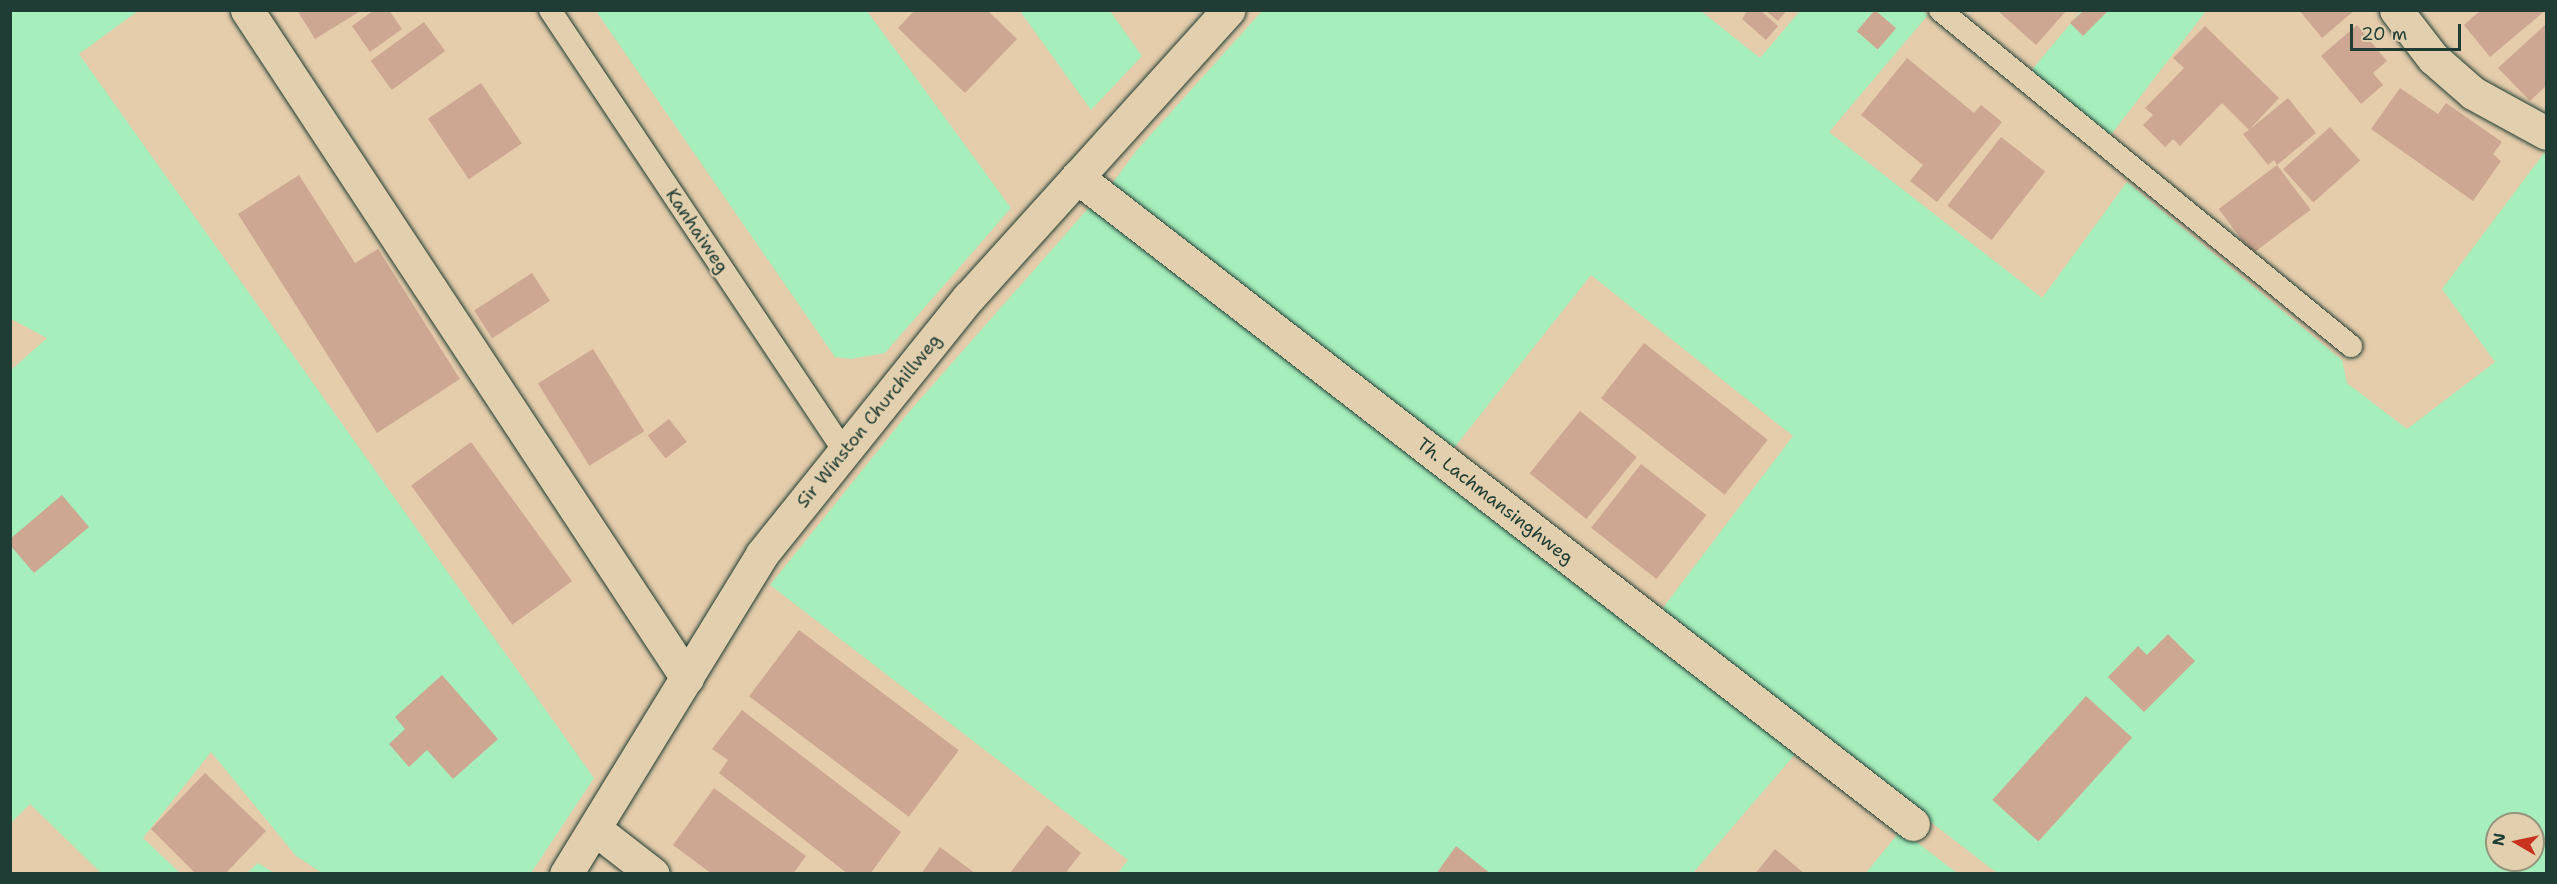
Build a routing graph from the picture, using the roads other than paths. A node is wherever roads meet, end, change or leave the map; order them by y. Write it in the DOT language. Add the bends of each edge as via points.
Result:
graph roads {
  1 [pos="247,10"];
  2 [pos="550,10"];
  3 [pos="1228,10"];
  4 [pos="1940,10"];
  5 [pos="2396,10"];
  6 [pos="2547,133"];
  7 [pos="1077,177"];
  8 [pos="2351,346"];
  9 [pos="844,451"];
  10 [pos="687,678"];
  11 [pos="1913,824"];
  12 [pos="595,829"];
  13 [pos="566,873"];
  14 [pos="653,873"];
  1 -- 10 [label="street"];
  2 -- 9 [label="lane, Kanhaiweg"];
  3 -- 7 [label="street, Sir Winston Churchillweg"];
  4 -- 8 [label="lane"];
  5 -- 6 [label="street" via="2433,58 2473,93"];
  7 -- 9 [label="street, Sir Winston Churchillweg" via="969,297"];
  7 -- 11 [label="street, Th. Lachmansinghweg"];
  9 -- 10 [label="street, Sir Winston Churchillweg" via="762,554"];
  10 -- 12 [label="street, Sir Winston Churchillweg"];
  12 -- 13 [label="street, Sir Winston Churchillweg"];
  12 -- 14 [label="street"];
}
